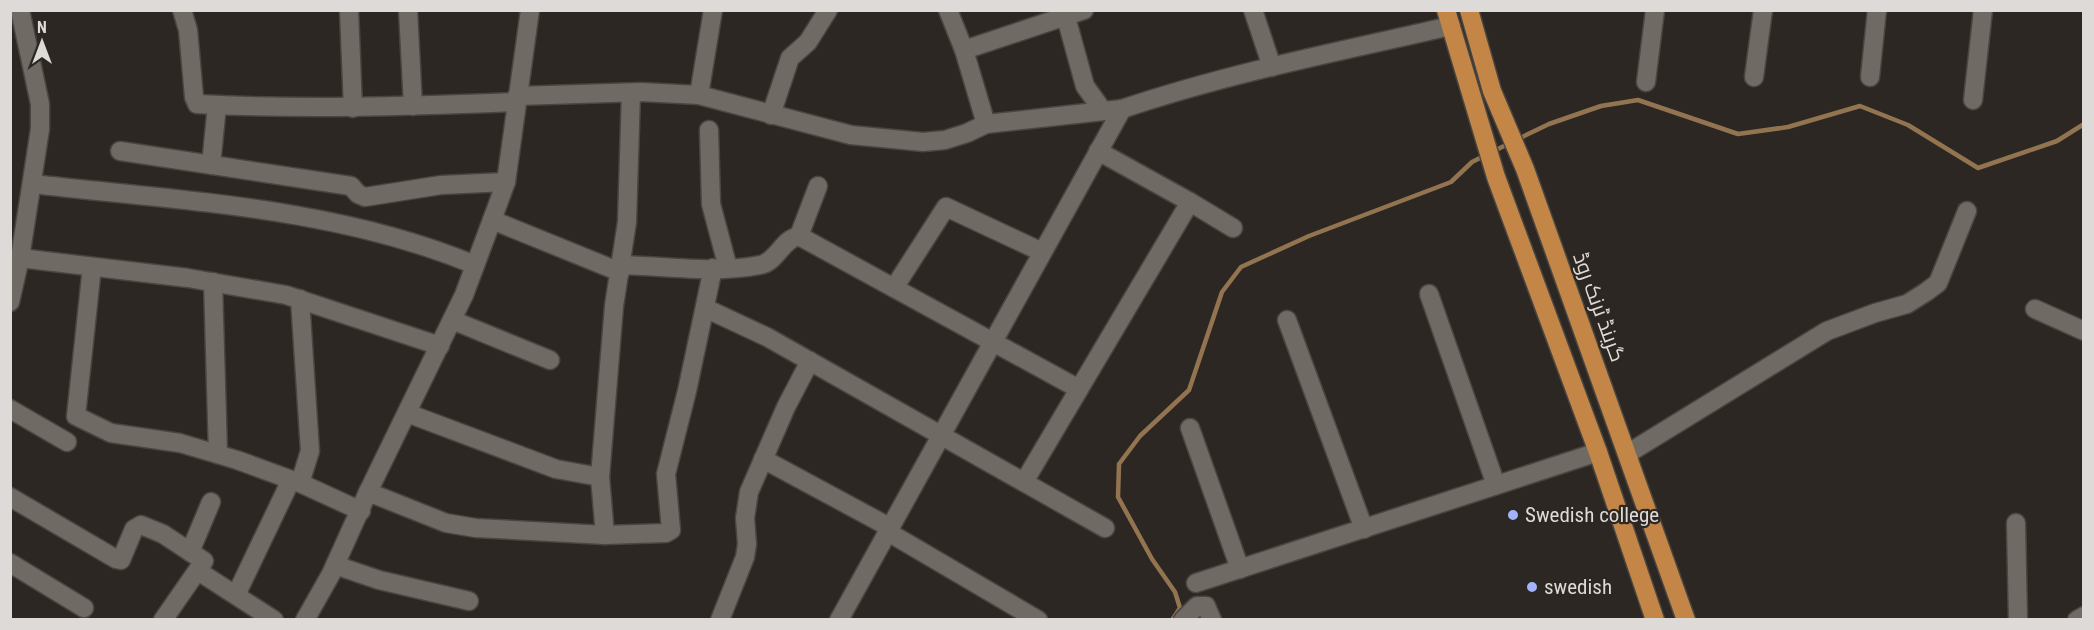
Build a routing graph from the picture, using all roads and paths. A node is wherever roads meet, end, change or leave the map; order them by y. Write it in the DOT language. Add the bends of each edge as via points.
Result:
graph roads {
  1 [pos="20,10"];
  2 [pos="182,10"];
  3 [pos="349,10"];
  4 [pos="408,10"];
  5 [pos="530,10"];
  6 [pos="713,10"];
  7 [pos="828,10"];
  8 [pos="948,10"];
  9 [pos="1084,10"];
  10 [pos="1253,10"];
  11 [pos="1468,10"];
  12 [pos="1655,10"];
  13 [pos="1763,10"];
  14 [pos="1877,10"];
  15 [pos="1983,10"];
  16 [pos="1065,14"];
  17 [pos="1449,18"];
  18 [pos="964,50"];
  19 [pos="1272,67"];
  20 [pos="1754,77"];
  21 [pos="1870,77"];
  22 [pos="1646,81"];
  23 [pos="632,93"];
  24 [pos="699,95"];
  25 [pos="517,99"];
  26 [pos="1973,100"];
  27 [pos="217,105"];
  28 [pos="413,105"];
  29 [pos="353,108"];
  30 [pos="1122,109"];
  31 [pos="1103,111"];
  32 [pos="771,115"];
  33 [pos="986,124"];
  34 [pos="709,130"];
  35 [pos="120,151"];
  36 [pos="1098,151"];
  37 [pos="211,165"];
  38 [pos="506,182"];
  39 [pos="33,184"];
  40 [pos="818,186"];
  41 [pos="1190,202"];
  42 [pos="1967,211"];
  43 [pos="492,220"];
  44 [pos="1233,228"];
  45 [pos="799,236"];
  46 [pos="1042,252"];
  47 [pos="20,258"];
  48 [pos="475,265"];
  49 [pos="92,267"];
  50 [pos="720,268"];
  51 [pos="621,269"];
  52 [pos="213,282"];
  53 [pos="894,288"];
  54 [pos="1429,294"];
  55 [pos="300,299"];
  56 [pos="10,302"];
  57 [pos="705,308"];
  58 [pos="2034,309"];
  59 [pos="452,320"];
  60 [pos="1287,320"];
  61 [pos="2084,331"];
  62 [pos="994,343"];
  63 [pos="440,346"];
  64 [pos="550,360"];
  65 [pos="810,362"];
  66 [pos="1079,389"];
  67 [pos="10,409"];
  68 [pos="407,413"];
  69 [pos="1190,428"];
  70 [pos="943,435"];
  71 [pos="67,442"];
  72 [pos="1598,452"];
  73 [pos="1627,453"];
  74 [pos="218,454"];
  75 [pos="763,459"];
  76 [pos="600,477"];
  77 [pos="296,481"];
  78 [pos="1024,482"];
  79 [pos="1497,485"];
  80 [pos="368,492"];
  81 [pos="10,497"];
  82 [pos="211,501"];
  83 [pos="361,511"];
  84 [pos="2016,523"];
  85 [pos="1106,528"];
  86 [pos="1364,529"];
  87 [pos="889,530"];
  88 [pos="605,535"];
  89 [pos="190,552"];
  90 [pos="10,563"];
  91 [pos="335,565"];
  92 [pos="1240,569"];
  93 [pos="198,571"];
  94 [pos="1196,584"];
  95 [pos="236,595"];
  96 [pos="469,601"];
  97 [pos="84,608"];
  98 [pos="2084,616"];
  99 [pos="163,620"];
  100 [pos="274,620"];
  101 [pos="305,620"];
  102 [pos="720,620"];
  103 [pos="839,620"];
  104 [pos="1038,620"];
  105 [pos="1183,620"];
  106 [pos="1212,620"];
  107 [pos="1655,620"];
  108 [pos="1686,620"];
  109 [pos="2018,620"];
  110 [pos="2077,620"];
  1 -- 39 [label="street" via="39,104"];
  2 -- 27 [label="street" via="188,30 194,97 197,104"];
  3 -- 29 [label="street"];
  4 -- 28 [label="street"];
  5 -- 25 [label="street"];
  6 -- 24 [label="street"];
  7 -- 32 [label="street" via="808,42 790,58"];
  8 -- 18 [label="street"];
  9 -- 16 [label="street"];
  10 -- 19 [label="street"];
  11 -- 73 [label="highway, گرینڈ ٹرنک روڈ" via="1492,91 1526,169"];
  12 -- 22 [label="street"];
  13 -- 20 [label="street"];
  14 -- 21 [label="street"];
  15 -- 26 [label="street"];
  16 -- 18 [label="street"];
  16 -- 31 [label="street" via="1085,86"];
  17 -- 19 [label="street"];
  17 -- 72 [label="highway" via="1496,177"];
  18 -- 33 [label="street"];
  19 -- 30 [label="street"];
  23 -- 24 [label="street"];
  23 -- 25 [label="street"];
  23 -- 51 [label="street" via="627,222"];
  24 -- 32 [label="street"];
  25 -- 28 [label="street"];
  25 -- 38 [label="street"];
  27 -- 29 [label="street"];
  27 -- 37 [label="street"];
  28 -- 29 [label="street"];
  30 -- 31 [label="street"];
  30 -- 36 [label="street"];
  31 -- 33 [label="street"];
  32 -- 33 [label="street" via="851,135 922,142 967,134"];
  34 -- 50 [label="street" via="711,204"];
  35 -- 37 [label="street"];
  36 -- 41 [label="street"];
  36 -- 46 [label="street"];
  37 -- 38 [label="street" via="351,186 365,197 441,185"];
  38 -- 43 [label="street"];
  39 -- 47 [label="street"];
  39 -- 48 [label="street" via="184,198 347,226 439,250"];
  40 -- 45 [label="street"];
  41 -- 44 [label="street"];
  41 -- 66 [label="street"];
  42 -- 73 [label="street" via="1938,283 1926,292 1907,303 1827,331"];
  43 -- 48 [label="street"];
  43 -- 51 [label="street"];
  45 -- 50 [label="street" via="789,240 763,265"];
  45 -- 53 [label="street"];
  46 -- 53 [label="street" via="946,207"];
  46 -- 62 [label="street"];
  47 -- 49 [label="street"];
  47 -- 56 [label="street"];
  48 -- 59 [label="street"];
  49 -- 52 [label="street"];
  49 -- 74 [label="street" via="76,416 111,433 180,443"];
  50 -- 51 [label="street"];
  50 -- 57 [label="street"];
  51 -- 76 [label="street" via="614,306"];
  52 -- 55 [label="street"];
  52 -- 74 [label="street"];
  53 -- 62 [label="street"];
  54 -- 79 [label="street"];
  55 -- 63 [label="street"];
  55 -- 77 [label="street" via="310,451"];
  57 -- 65 [label="street"];
  57 -- 88 [label="street" via="666,474 671,530"];
  58 -- 61 [label="street"];
  59 -- 63 [label="street"];
  59 -- 64 [label="street"];
  60 -- 86 [label="street"];
  62 -- 66 [label="street"];
  62 -- 70 [label="street"];
  63 -- 68 [label="street"];
  65 -- 70 [label="street"];
  65 -- 75 [label="street"];
  66 -- 78 [label="street"];
  67 -- 71 [label="street"];
  68 -- 76 [label="street" via="556,469"];
  68 -- 80 [label="street"];
  69 -- 92 [label="street"];
  70 -- 78 [label="street"];
  70 -- 87 [label="street"];
  72 -- 79 [label="street"];
  72 -- 107 [label="highway"];
  73 -- 108 [label="highway, گرینڈ ٹرنک روڈ"];
  74 -- 77 [label="street"];
  75 -- 87 [label="street"];
  75 -- 102 [label="street" via="749,492 745,557"];
  76 -- 88 [label="street"];
  77 -- 83 [label="street"];
  77 -- 95 [label="street"];
  78 -- 85 [label="street"];
  79 -- 86 [label="street"];
  80 -- 83 [label="street"];
  80 -- 88 [label="street" via="446,523"];
  81 -- 89 [label="street" via="116,560 121,560 134,529 141,525"];
  82 -- 89 [label="street"];
  83 -- 91 [label="street"];
  84 -- 109 [label="street"];
  86 -- 92 [label="street"];
  87 -- 103 [label="street"];
  87 -- 104 [label="street"];
  89 -- 93 [label="street" via="204,561"];
  90 -- 97 [label="street"];
  91 -- 96 [label="street" via="379,580"];
  91 -- 101 [label="street"];
  92 -- 94 [label="street"];
  93 -- 95 [label="street"];
  93 -- 99 [label="street"];
  95 -- 100 [label="street"];
  98 -- 110 [label="street"];
  105 -- 106 [label="street" via="1197,606 1206,606"];
}
